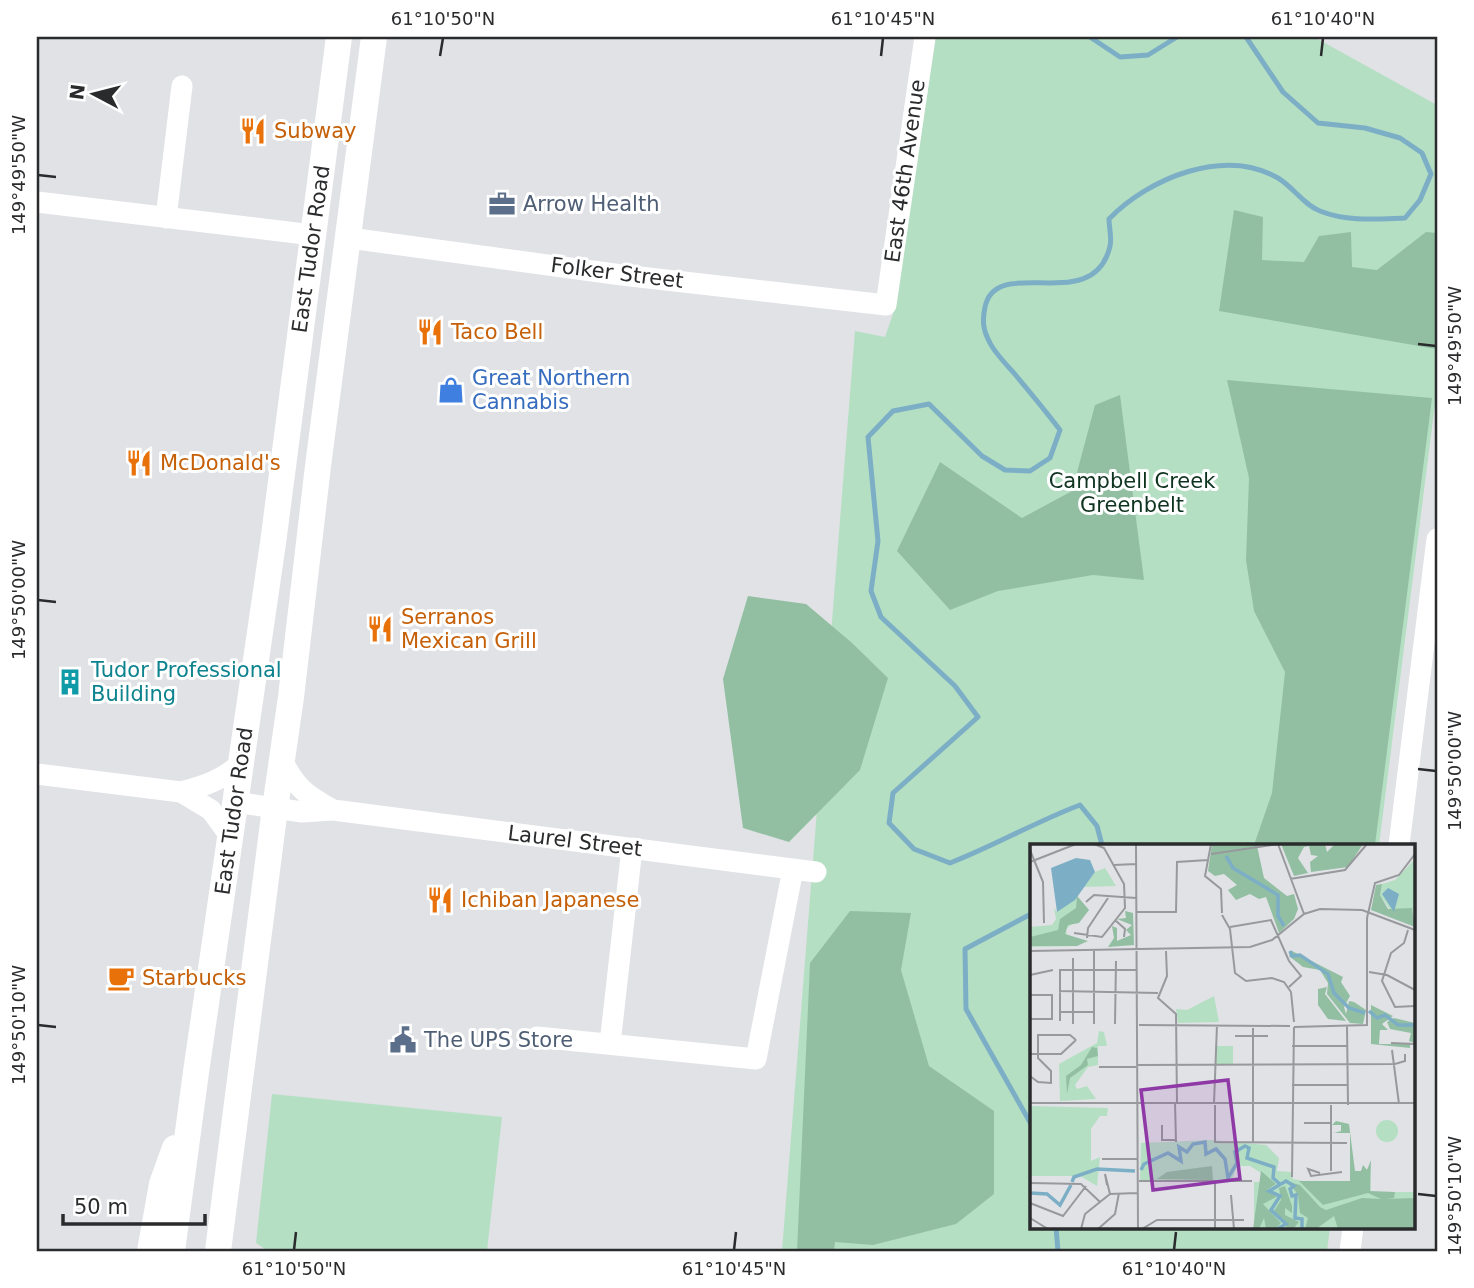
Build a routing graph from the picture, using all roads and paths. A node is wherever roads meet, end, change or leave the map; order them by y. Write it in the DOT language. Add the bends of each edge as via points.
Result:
graph roads {
  1 [pos="339,37"];
  2 [pos="374,37"];
  3 [pos="925,37"];
  4 [pos="183,86"];
  5 [pos="326,138"];
  6 [pos="37,202"];
  7 [pos="166,218"];
  8 [pos="313,235"];
  9 [pos="349,238"];
  10 [pos="886,305"];
  11 [pos="338,325"];
  12 [pos="1437,539"];
  13 [pos="282,760"];
  14 [pos="241,764"];
  15 [pos="37,774"];
  16 [pos="181,792"];
  17 [pos="234,803"];
  18 [pos="275,808"];
  19 [pos="333,810"];
  20 [pos="230,836"];
  21 [pos="1399,844"];
  22 [pos="632,848"];
  23 [pos="793,869"];
  24 [pos="816,872"];
  25 [pos="537,1037"];
  26 [pos="610,1044"];
  27 [pos="190,1110"];
  28 [pos="1353,1228"];
  29 [pos="150,1251"];
  30 [pos="172,1251"];
  31 [pos="218,1251"];
  32 [pos="1350,1251"];
  1 -- 5 [label="main road, East Tudor Road"];
  2 -- 9 [label="main road, East Tudor Road"];
  3 -- 10 [label="street, East 46th Avenue"];
  4 -- 7 [label="street"];
  5 -- 8 [label="main road, East Tudor Road"];
  5 -- 9 [label="main road" via="340,150 334,225"];
  6 -- 7 [label="street"];
  7 -- 8 [label="street"];
  8 -- 11 [label="main road" via="327,260 327,311"];
  8 -- 14 [label="main road, East Tudor Road"];
  9 -- 10 [label="street, Folker Street"];
  9 -- 11 [label="main road, East Tudor Road"];
  11 -- 13 [label="main road, East Tudor Road"];
  12 -- 21 [label="street"];
  13 -- 18 [label="main road, East Tudor Road"];
  13 -- 19 [label="street, Laurel Street" via="303,792"];
  14 -- 16 [label="street" via="212,783"];
  14 -- 17 [label="main road, East Tudor Road"];
  15 -- 16 [label="street"];
  16 -- 20 [label="street" via="211,810"];
  17 -- 18 [label="street, Laurel Street"];
  17 -- 20 [label="main road, East Tudor Road"];
  18 -- 19 [label="street, Laurel Street"];
  18 -- 31 [label="main road, East Tudor Road"];
  19 -- 22 [label="street, Laurel Street"];
  20 -- 27 [label="main road, East Tudor Road"];
  22 -- 23 [label="street, Laurel Street"];
  22 -- 26 [label="street"];
  23 -- 24 [label="street, Laurel Street"];
  23 -- 26 [label="street" via="756,1059"];
  25 -- 26 [label="street"];
  27 -- 29 [label="main road" via="164,1176"];
  27 -- 30 [label="main road, East Tudor Road"];
  28 -- 32 [label="street"];
}
